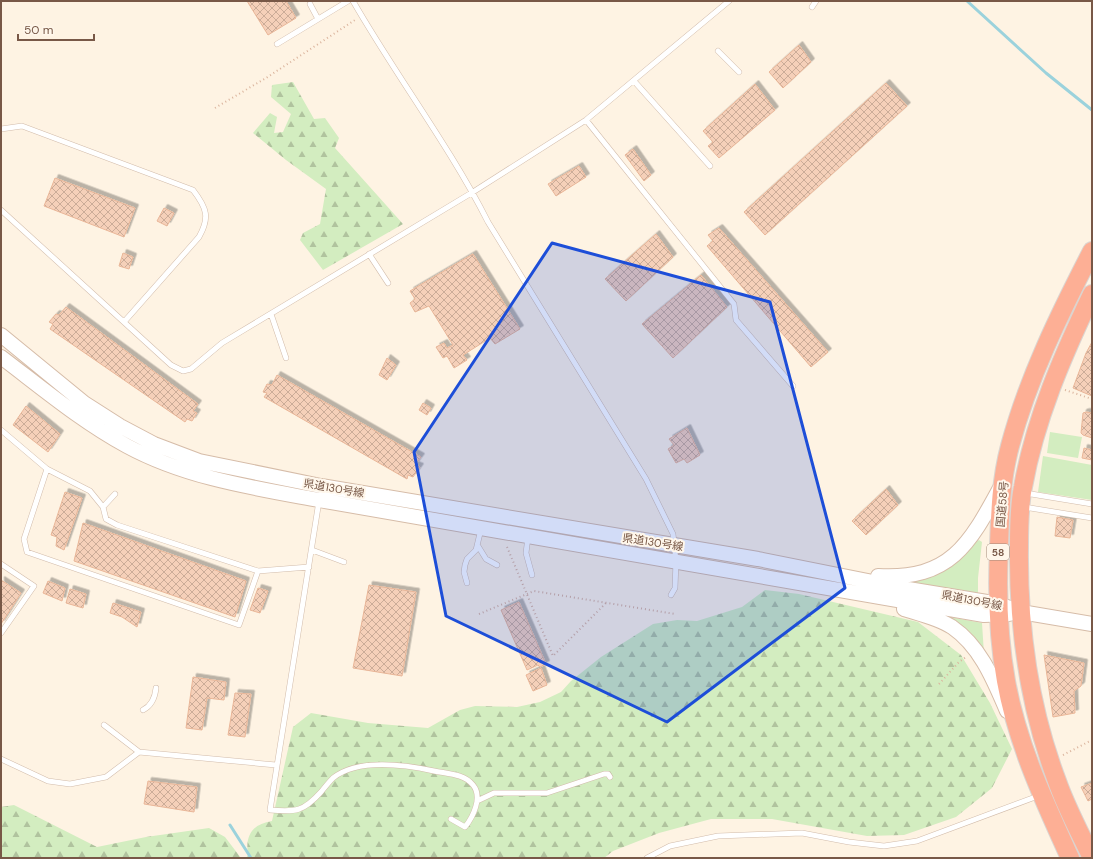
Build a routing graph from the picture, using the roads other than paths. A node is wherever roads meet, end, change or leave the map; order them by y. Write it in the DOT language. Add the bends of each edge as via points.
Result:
graph roads {
  1 [pos="348,1"];
  2 [pos="354,1"];
  3 [pos="730,1"];
  4 [pos="816,1"];
  5 [pos="310,4"];
  6 [pos="812,7"];
  7 [pos="318,19"];
  8 [pos="277,44"];
  9 [pos="718,51"];
  10 [pos="739,72"];
  11 [pos="634,81"];
  12 [pos="586,120"];
  13 [pos="1,129"];
  14 [pos="710,166"];
  15 [pos="473,192"];
  16 [pos="1,210"];
  17 [pos="1092,251"];
  18 [pos="369,254"];
  19 [pos="388,283"];
  20 [pos="1092,294"];
  21 [pos="271,314"];
  22 [pos="124,322"];
  23 [pos="1,335"];
  24 [pos="1,357"];
  25 [pos="286,358"];
  26 [pos="793,386"];
  27 [pos="1,430"];
  28 [pos="47,469"];
  29 [pos="1002,485"];
  30 [pos="321,486"];
  31 [pos="115,494"];
  32 [pos="1021,499"];
  33 [pos="319,500"];
  34 [pos="1092,504"];
  35 [pos="103,507"];
  36 [pos="1092,518"];
  37 [pos="481,528"];
  38 [pos="528,536"];
  39 [pos="675,545"];
  40 [pos="478,546"];
  41 [pos="312,550"];
  42 [pos="676,561"];
  43 [pos="344,562"];
  44 [pos="1,564"];
  45 [pos="497,565"];
  46 [pos="309,567"];
  47 [pos="258,571"];
  48 [pos="830,574"];
  49 [pos="532,575"];
  50 [pos="467,583"];
  51 [pos="820,587"];
  52 [pos="671,595"];
  53 [pos="999,610"];
  54 [pos="1021,612"];
  55 [pos="1092,624"];
  56 [pos="1,633"];
  57 [pos="156,688"];
  58 [pos="143,710"];
  59 [pos="104,725"];
  60 [pos="1021,740"];
  61 [pos="139,752"];
  62 [pos="1,759"];
  63 [pos="276,765"];
  64 [pos="610,777"];
  65 [pos="1041,795"];
  66 [pos="476,801"];
  67 [pos="451,819"];
  68 [pos="647,858"];
  69 [pos="1070,858"];
  70 [pos="1092,858"];
  1 -- 7 [label="lane"];
  2 -- 15 [label="lane" via="380,48"];
  3 -- 11 [label="lane"];
  4 -- 6 [label="lane"];
  5 -- 7 [label="lane"];
  7 -- 8 [label="lane"];
  9 -- 10 [label="lane"];
  11 -- 12 [label="lane"];
  11 -- 14 [label="lane"];
  12 -- 15 [label="lane"];
  12 -- 26 [label="lane" via="734,304 736,320"];
  13 -- 22 [label="lane" via="22,126 193,190 199,198 206,220 199,237"];
  15 -- 18 [label="lane"];
  15 -- 39 [label="lane" via="488,222 646,479 673,534"];
  16 -- 22 [label="lane"];
  17 -- 29 [label="highway, 国道58号 / 58" via="1064,306 1024,402 1010,446"];
  18 -- 19 [label="lane"];
  18 -- 21 [label="lane"];
  20 -- 32 [label="highway, 国道58号 / 58" via="1065,352 1040,420 1028,461"];
  21 -- 22 [label="lane" via="222,343 192,369 183,371 171,364"];
  21 -- 25 [label="lane"];
  23 -- 30 [label="main road, 県道130号線" via="84,403 154,444 199,461"];
  24 -- 33 [label="main road, 県道130号線" via="74,413 128,447 194,473"];
  27 -- 28 [label="lane"];
  28 -- 35 [label="lane" via="90,491"];
  28 -- 47 [label="lane" via="24,539 27,552 239,625"];
  29 -- 48 [label="main road" via="978,529 959,551 934,569 910,576 894,577"];
  29 -- 53 [label="highway, 国道58号 / 58"];
  30 -- 33 [label="lane"];
  30 -- 39 [label="main road, 県道130号線"];
  31 -- 35 [label="lane"];
  32 -- 34 [label="lane"];
  32 -- 36 [label="lane"];
  32 -- 54 [label="highway, 国道58号 / 58"];
  33 -- 37 [label="main road, 県道130号線"];
  33 -- 41 [label="lane"];
  35 -- 47 [label="lane" via="106,519 117,525"];
  37 -- 38 [label="main road, 県道130号線"];
  37 -- 40 [label="lane"];
  38 -- 42 [label="main road, 県道130号線"];
  38 -- 49 [label="lane" via="526,553"];
  39 -- 42 [label="lane"];
  39 -- 48 [label="main road, 県道130号線"];
  40 -- 45 [label="lane" via="486,559"];
  40 -- 50 [label="lane" via="464,565"];
  41 -- 43 [label="lane"];
  41 -- 46 [label="lane"];
  42 -- 51 [label="main road, 県道130号線"];
  42 -- 52 [label="lane" via="675,588"];
  44 -- 56 [label="lane" via="34,586"];
  46 -- 47 [label="lane"];
  46 -- 63 [label="lane"];
  48 -- 53 [label="main road, 県道130号線"];
  51 -- 53 [label="main road, 県道130号線" via="984,616"];
  51 -- 60 [label="main road" via="850,597 903,608 952,627 967,640 990,673"];
  53 -- 54 [label="main road, 県道130号線"];
  53 -- 60 [label="highway, 国道58号 / 58" via="1006,682"];
  54 -- 55 [label="main road, 県道130号線"];
  54 -- 70 [label="highway, 国道58号 / 58" via="1033,702 1042,737 1057,782"];
  57 -- 58 [label="lane" via="149,707"];
  59 -- 61 [label="lane"];
  60 -- 65 [label="highway, 国道58号 / 58"];
  61 -- 62 [label="lane" via="106,777 70,784 48,781"];
  61 -- 63 [label="lane"];
  63 -- 66 [label="lane" via="270,810 289,811 303,808 314,800 333,778 348,770 398,764 465,777 474,787"];
  64 -- 66 [label="lane" via="604,774 547,793 494,793"];
  65 -- 68 [label="lane" via="917,841 884,846 802,833 718,836 670,846"];
  65 -- 69 [label="highway, 国道58号 / 58"];
  66 -- 67 [label="lane" via="465,827"];
}
